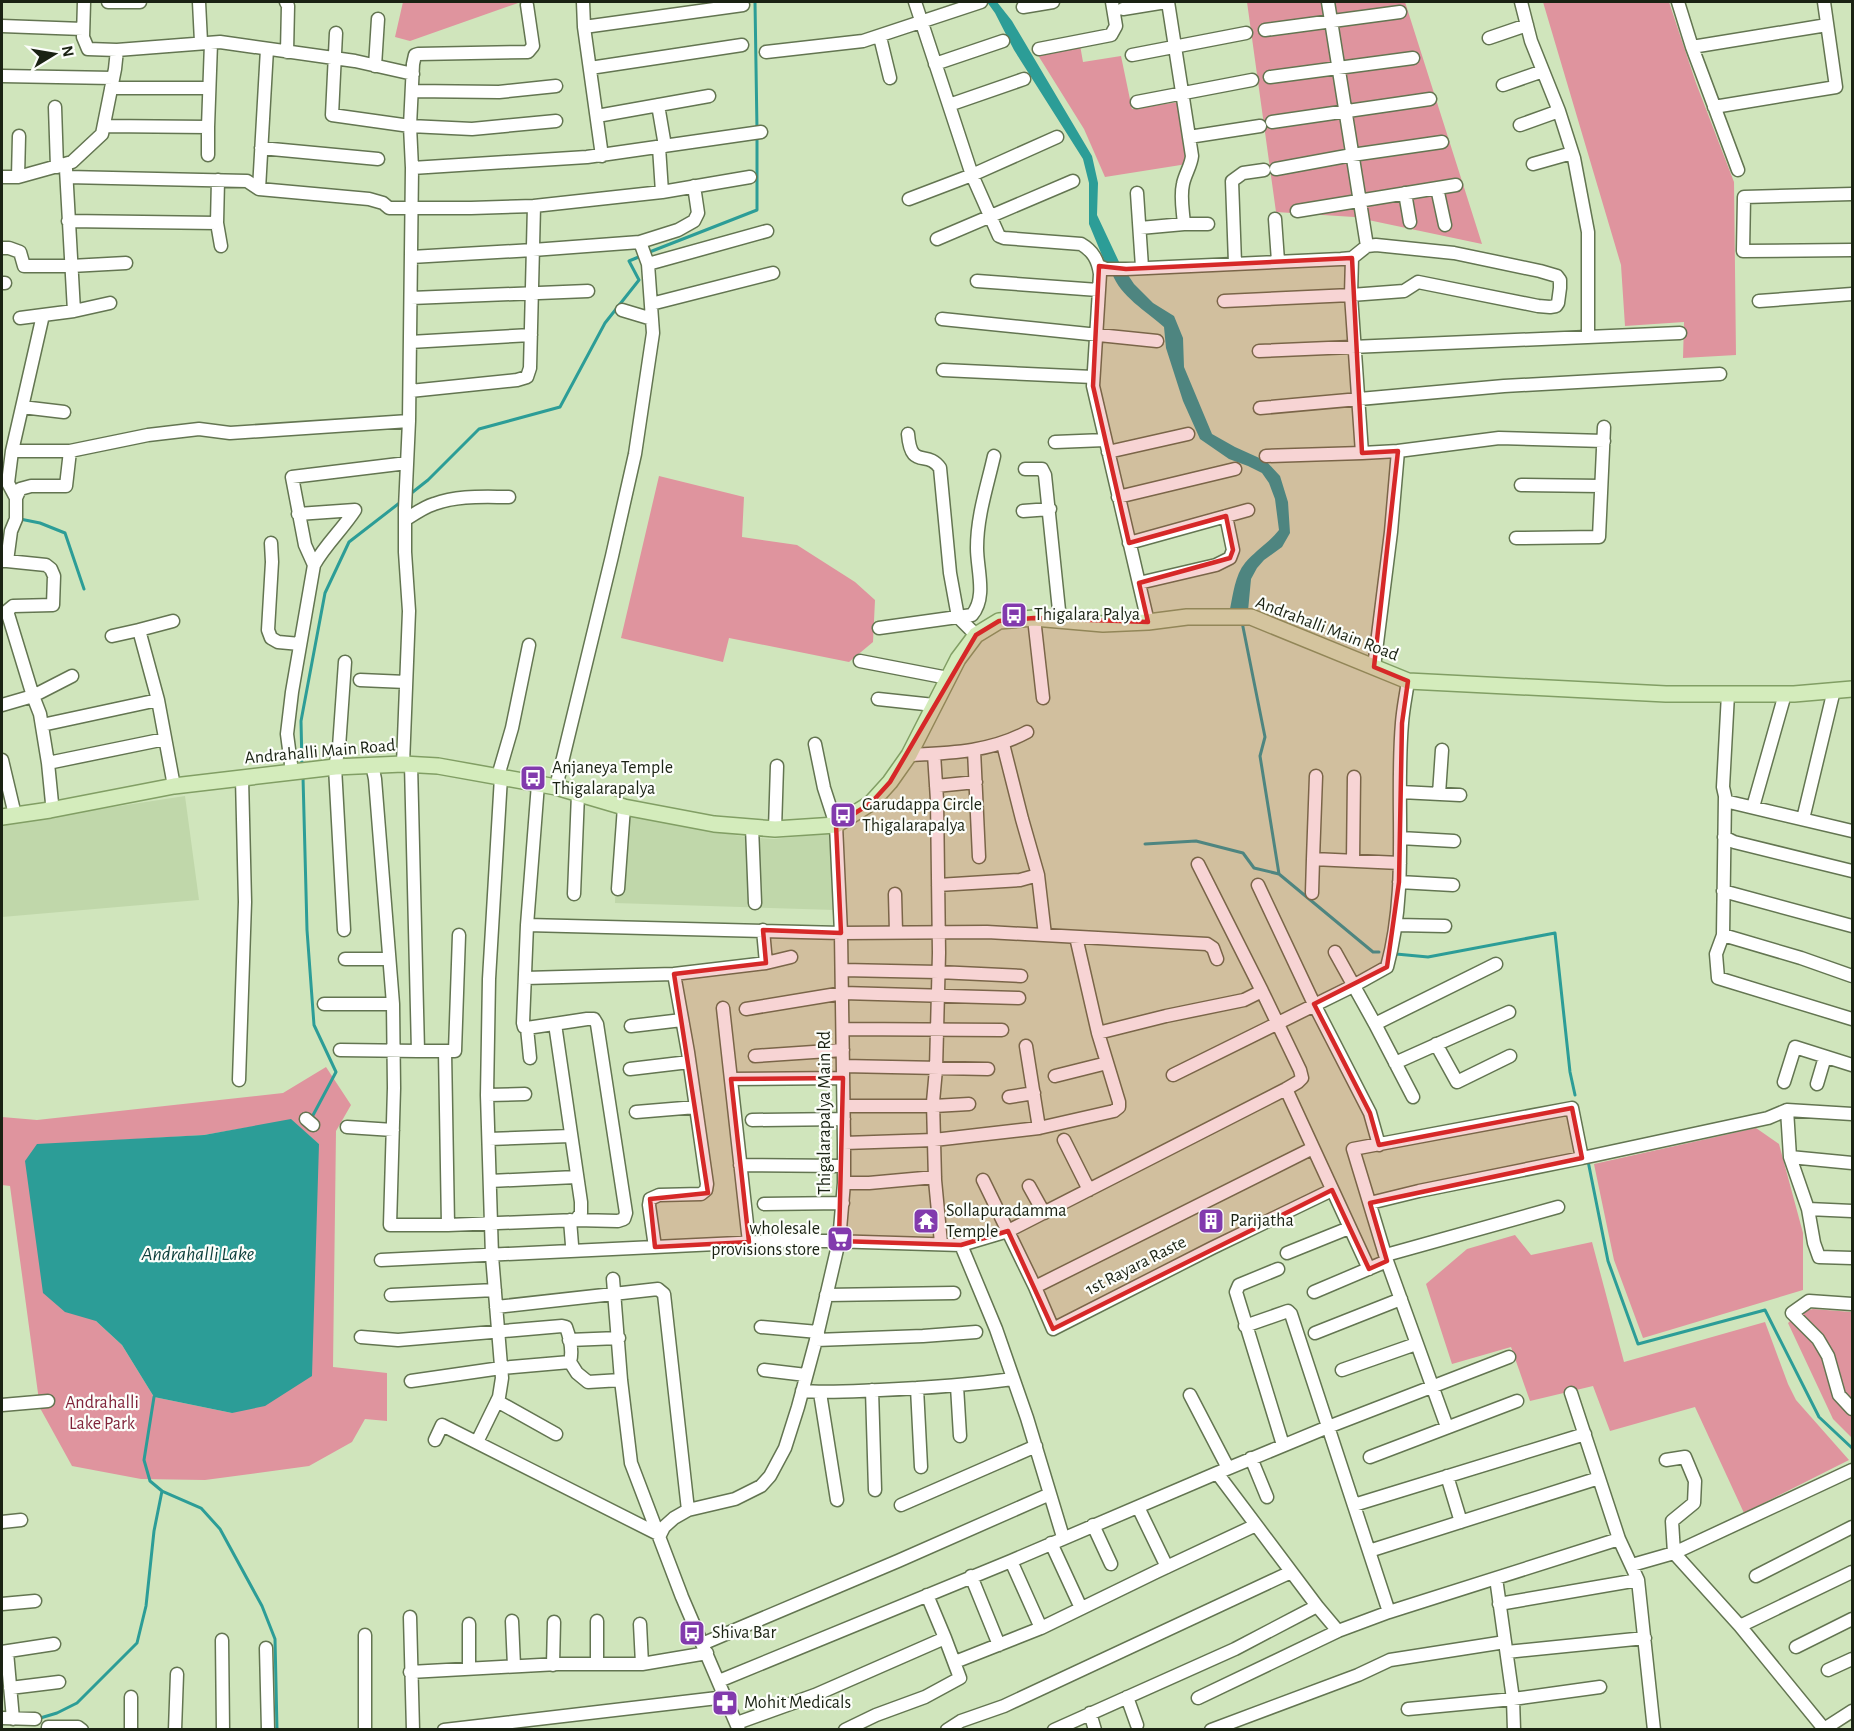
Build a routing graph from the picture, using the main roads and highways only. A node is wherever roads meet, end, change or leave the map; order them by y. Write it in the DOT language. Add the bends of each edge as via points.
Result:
graph roads {
  1 [pos="1852,689"];
  2 [pos="8,816"];
  1 -- 2 [label="main road, Andrahalli Main Road" via="1785,694 1666,694 1408,681 1251,617 1187,617 1103,624 1034,618 999,621 976,635 958,659 909,755 890,782 871,803 836,825 775,829 714,824 624,807 556,787 407,764 335,767 174,786"];
}
